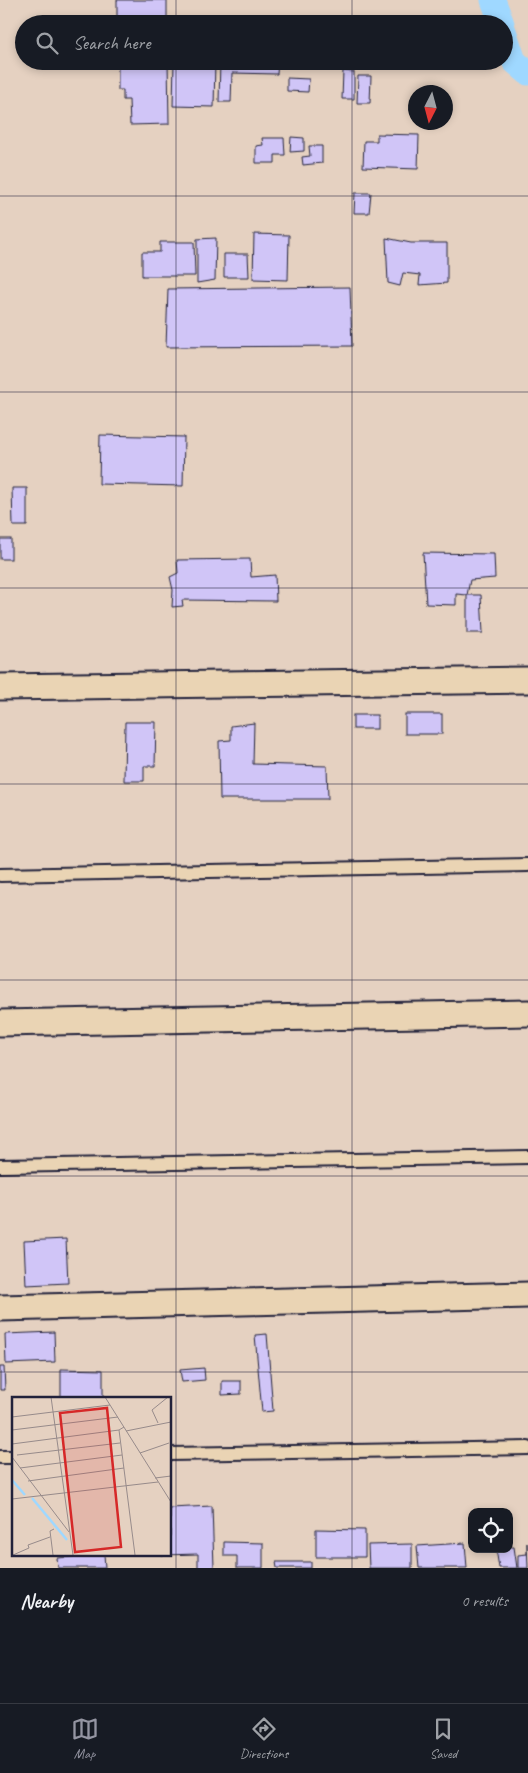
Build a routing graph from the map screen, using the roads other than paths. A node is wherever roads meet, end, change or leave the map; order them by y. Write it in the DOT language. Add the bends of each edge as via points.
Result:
graph roads {
  1 [pos="528,680"];
  2 [pos="0,687"];
  3 [pos="528,865"];
  4 [pos="0,875"];
  5 [pos="528,1013"];
  6 [pos="0,1023"];
  7 [pos="528,1157"];
  8 [pos="0,1166"];
  9 [pos="528,1295"];
  10 [pos="0,1308"];
  11 [pos="528,1448"];
  12 [pos="171,1454"];
  1 -- 2 [label="street"];
  3 -- 4 [label="lane"];
  5 -- 6 [label="street"];
  7 -- 8 [label="lane"];
  9 -- 10 [label="street"];
  11 -- 12 [label="lane"];
}
